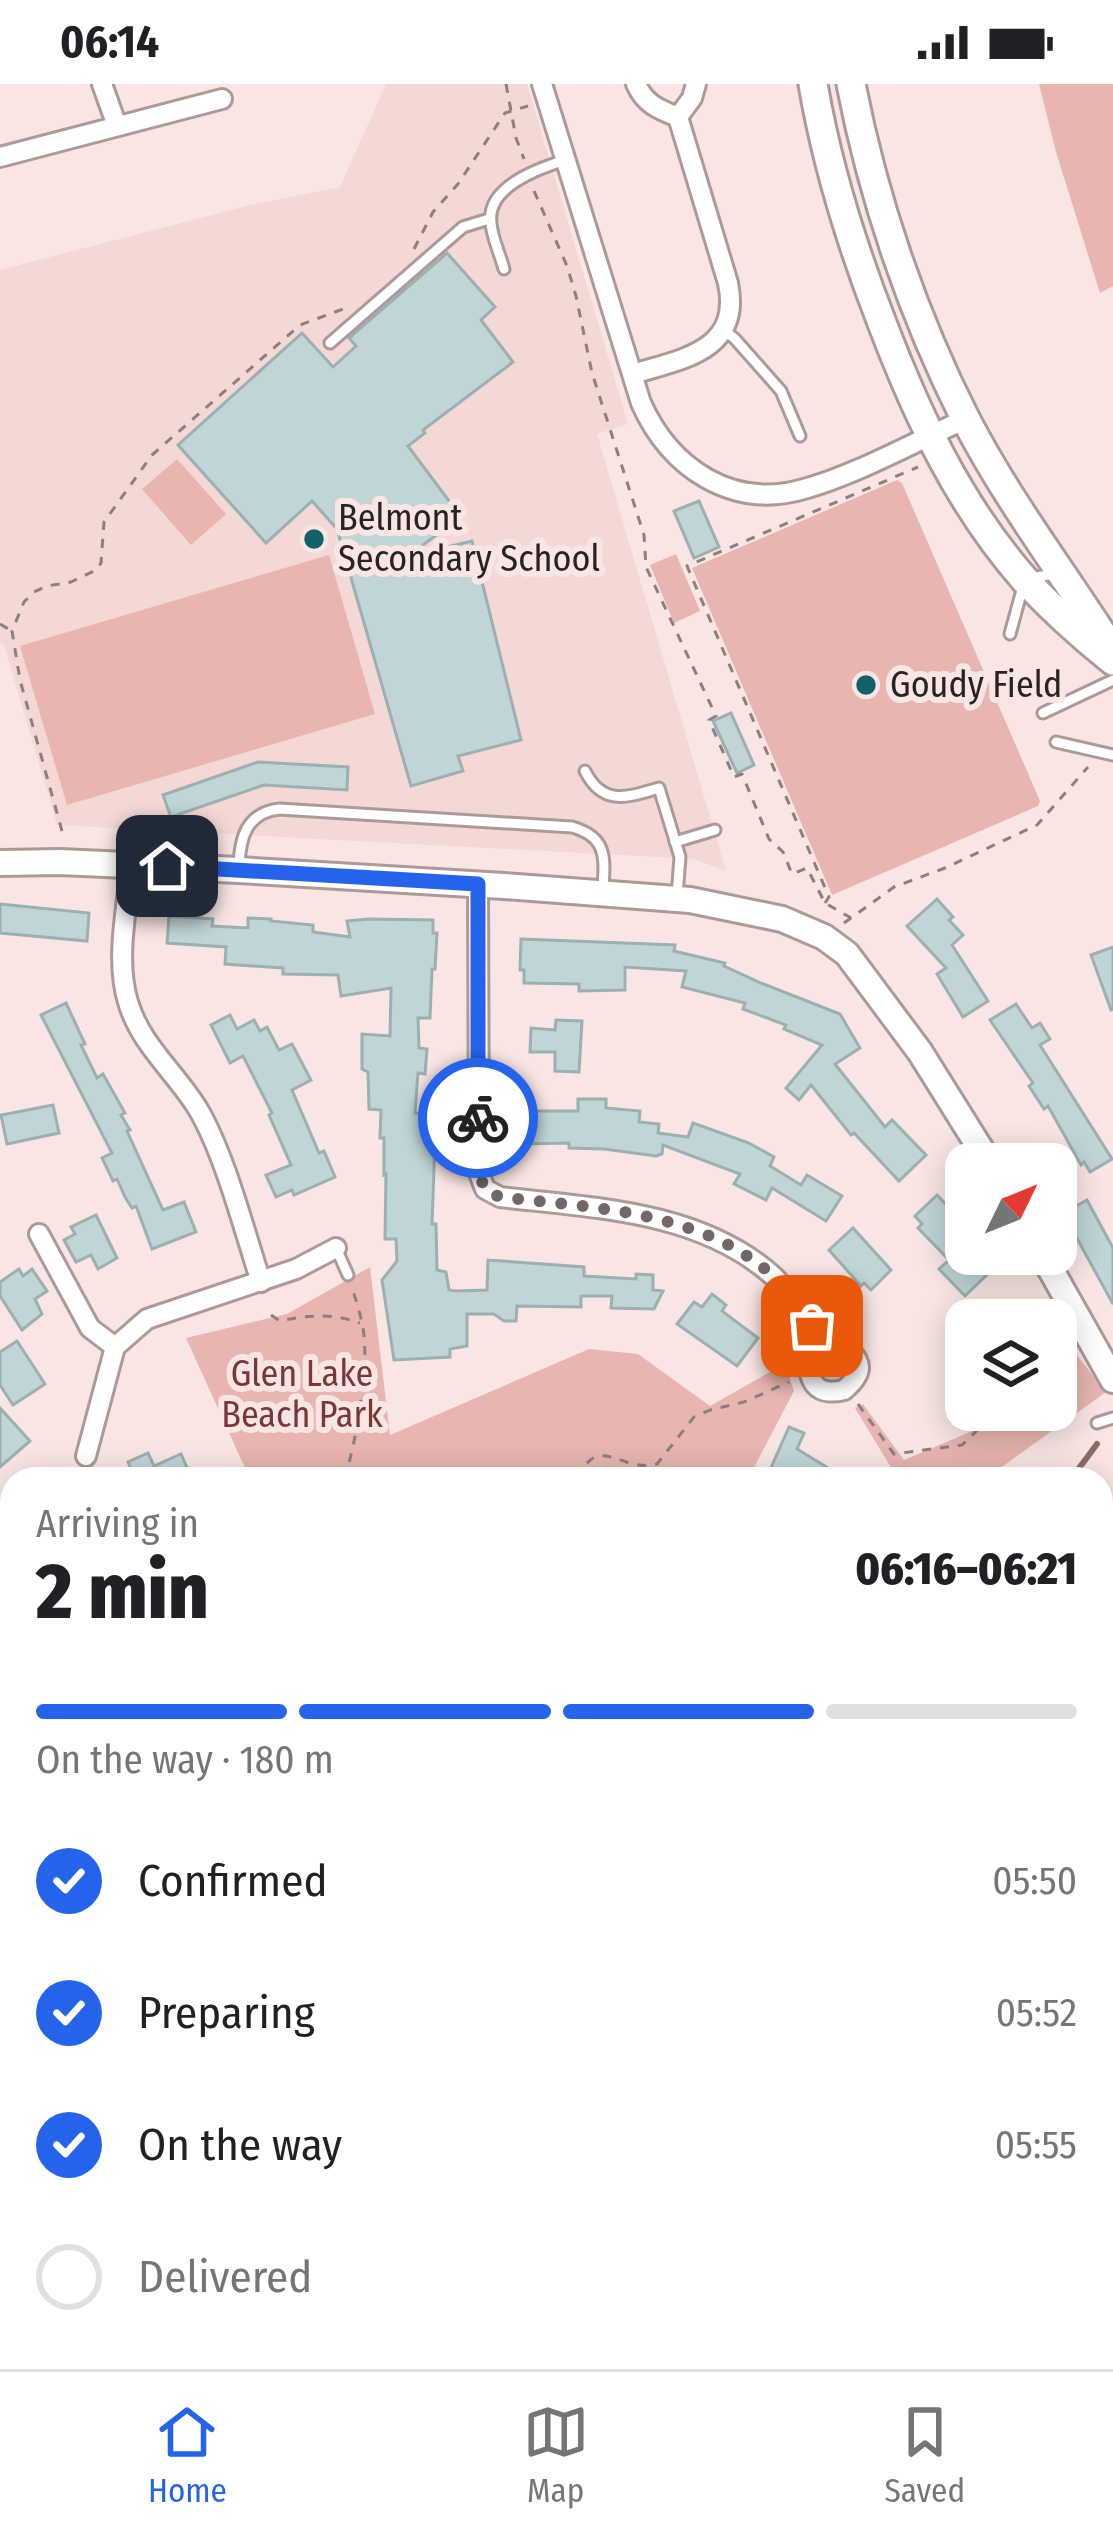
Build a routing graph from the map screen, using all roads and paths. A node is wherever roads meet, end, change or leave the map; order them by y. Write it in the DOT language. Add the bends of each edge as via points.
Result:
graph roads {
  1 [pos="102,84"];
  2 [pos="506,84"];
  3 [pos="542,84"];
  4 [pos="636,84"];
  5 [pos="696,84"];
  6 [pos="813,84"];
  7 [pos="851,84"];
  8 [pos="222,99"];
  9 [pos="533,105"];
  10 [pos="511,112"];
  11 [pos="678,117"];
  12 [pos="117,126"];
  13 [pos="0,157"];
  14 [pos="524,159"];
  15 [pos="566,160"];
  16 [pos="532,186"];
  17 [pos="489,219"];
  18 [pos="411,254"];
  19 [pos="504,269"];
  20 [pos="352,306"];
  21 [pos="723,329"];
  22 [pos="330,343"];
  23 [pos="633,374"];
  24 [pos="966,419"];
  25 [pos="929,435"];
  26 [pos="800,436"];
  27 [pos="920,466"];
  28 [pos="1060,574"];
  29 [pos="1025,579"];
  30 [pos="0,624"];
  31 [pos="12,631"];
  32 [pos="1010,634"];
  33 [pos="1113,651"];
  34 [pos="1113,661"];
  35 [pos="1113,680"];
  36 [pos="1043,712"];
  37 [pos="1056,742"];
  38 [pos="1113,754"];
  39 [pos="1092,765"];
  40 [pos="585,771"];
  41 [pos="716,830"];
  42 [pos="62,831"];
  43 [pos="675,842"];
  44 [pos="0,863"];
  45 [pos="130,865"];
  46 [pos="239,870"];
  47 [pos="478,884"];
  48 [pos="602,893"];
  49 [pos="677,899"];
  50 [pos="825,903"];
  51 [pos="977,1143"];
  52 [pos="39,1234"];
  53 [pos="336,1248"];
  54 [pos="348,1275"];
  55 [pos="1054,1275"];
  56 [pos="261,1282"];
  57 [pos="271,1315"];
  58 [pos="362,1324"];
  59 [pos="812,1326"];
  60 [pos="115,1347"];
  61 [pos="809,1376"];
  62 [pos="1113,1380"];
  63 [pos="844,1390"];
  64 [pos="1113,1418"];
  65 [pos="1097,1423"];
  66 [pos="976,1431"];
  67 [pos="86,1456"];
  68 [pos="348,1467"];
  69 [pos="584,1467"];
  70 [pos="649,1467"];
  71 [pos="649,1467"];
  1 -- 12 [label="street"];
  2 -- 10 [label="path"];
  3 -- 15 [label="street"];
  4 -- 11 [label="street" via="653,107"];
  5 -- 11 [label="street"];
  6 -- 25 [label="main road" via="839,202"];
  7 -- 24 [label="main road" via="885,221"];
  8 -- 12 [label="street"];
  9 -- 10 [label="path"];
  10 -- 14 [label="path"];
  10 -- 18 [label="path" via="433,212"];
  11 -- 21 [label="street" via="728,283"];
  12 -- 13 [label="street"];
  15 -- 17 [label="lane" via="522,176"];
  15 -- 23 [label="street"];
  16 -- 50 [label="path" via="576,296 644,535 646,567 716,716 709,720 734,777 742,774 792,874 807,868"];
  17 -- 19 [label="lane"];
  17 -- 22 [label="lane" via="463,227"];
  20 -- 31 [label="path" via="300,325 171,436 104,522 96,570 34,592"];
  21 -- 23 [label="street" via="697,354"];
  21 -- 26 [label="lane" via="782,391"];
  23 -- 25 [label="street" via="663,444 702,476 743,492 803,490"];
  24 -- 25 [label="street"];
  24 -- 28 [label="main road"];
  25 -- 29 [label="main road"];
  27 -- 50 [label="path" via="687,566"];
  28 -- 29 [label="lane"];
  28 -- 33 [label="main road"];
  29 -- 32 [label="lane"];
  29 -- 34 [label="main road"];
  30 -- 31 [label="path"];
  31 -- 42 [label="path"];
  35 -- 36 [label="lane"];
  37 -- 38 [label="lane"];
  39 -- 50 [label="path" via="1037,825 894,886 851,918"];
  40 -- 43 [label="lane" via="611,796 659,788"];
  41 -- 43 [label="lane"];
  43 -- 49 [label="lane"];
  44 -- 45 [label="street"];
  45 -- 46 [label="street"];
  45 -- 56 [label="street" via="128,1003 199,1112"];
  46 -- 47 [label="street"];
  46 -- 48 [label="lane" via="240,839 267,810 572,827 602,848"];
  47 -- 48 [label="street"];
  47 -- 59 [label="street" via="485,1190 629,1213 713,1237 774,1276"];
  48 -- 49 [label="street"];
  49 -- 51 [label="street" via="782,919 847,954"];
  52 -- 60 [label="street" via="90,1328"];
  53 -- 54 [label="lane"];
  53 -- 56 [label="street"];
  54 -- 58 [label="path"];
  55 -- 62 [label="street"];
  56 -- 60 [label="street" via="147,1319"];
  57 -- 58 [label="path"];
  58 -- 68 [label="path" via="364,1368"];
  59 -- 61 [label="street"];
  59 -- 63 [label="street" via="854,1354 857,1374"];
  60 -- 67 [label="street"];
  61 -- 63 [label="street" via="824,1390"];
  61 -- 71 [label="path" via="694,1418"];
  63 -- 66 [label="path" via="894,1454 962,1445"];
  64 -- 65 [label="lane"];
  69 -- 70 [label="path" via="605,1454"];
}
